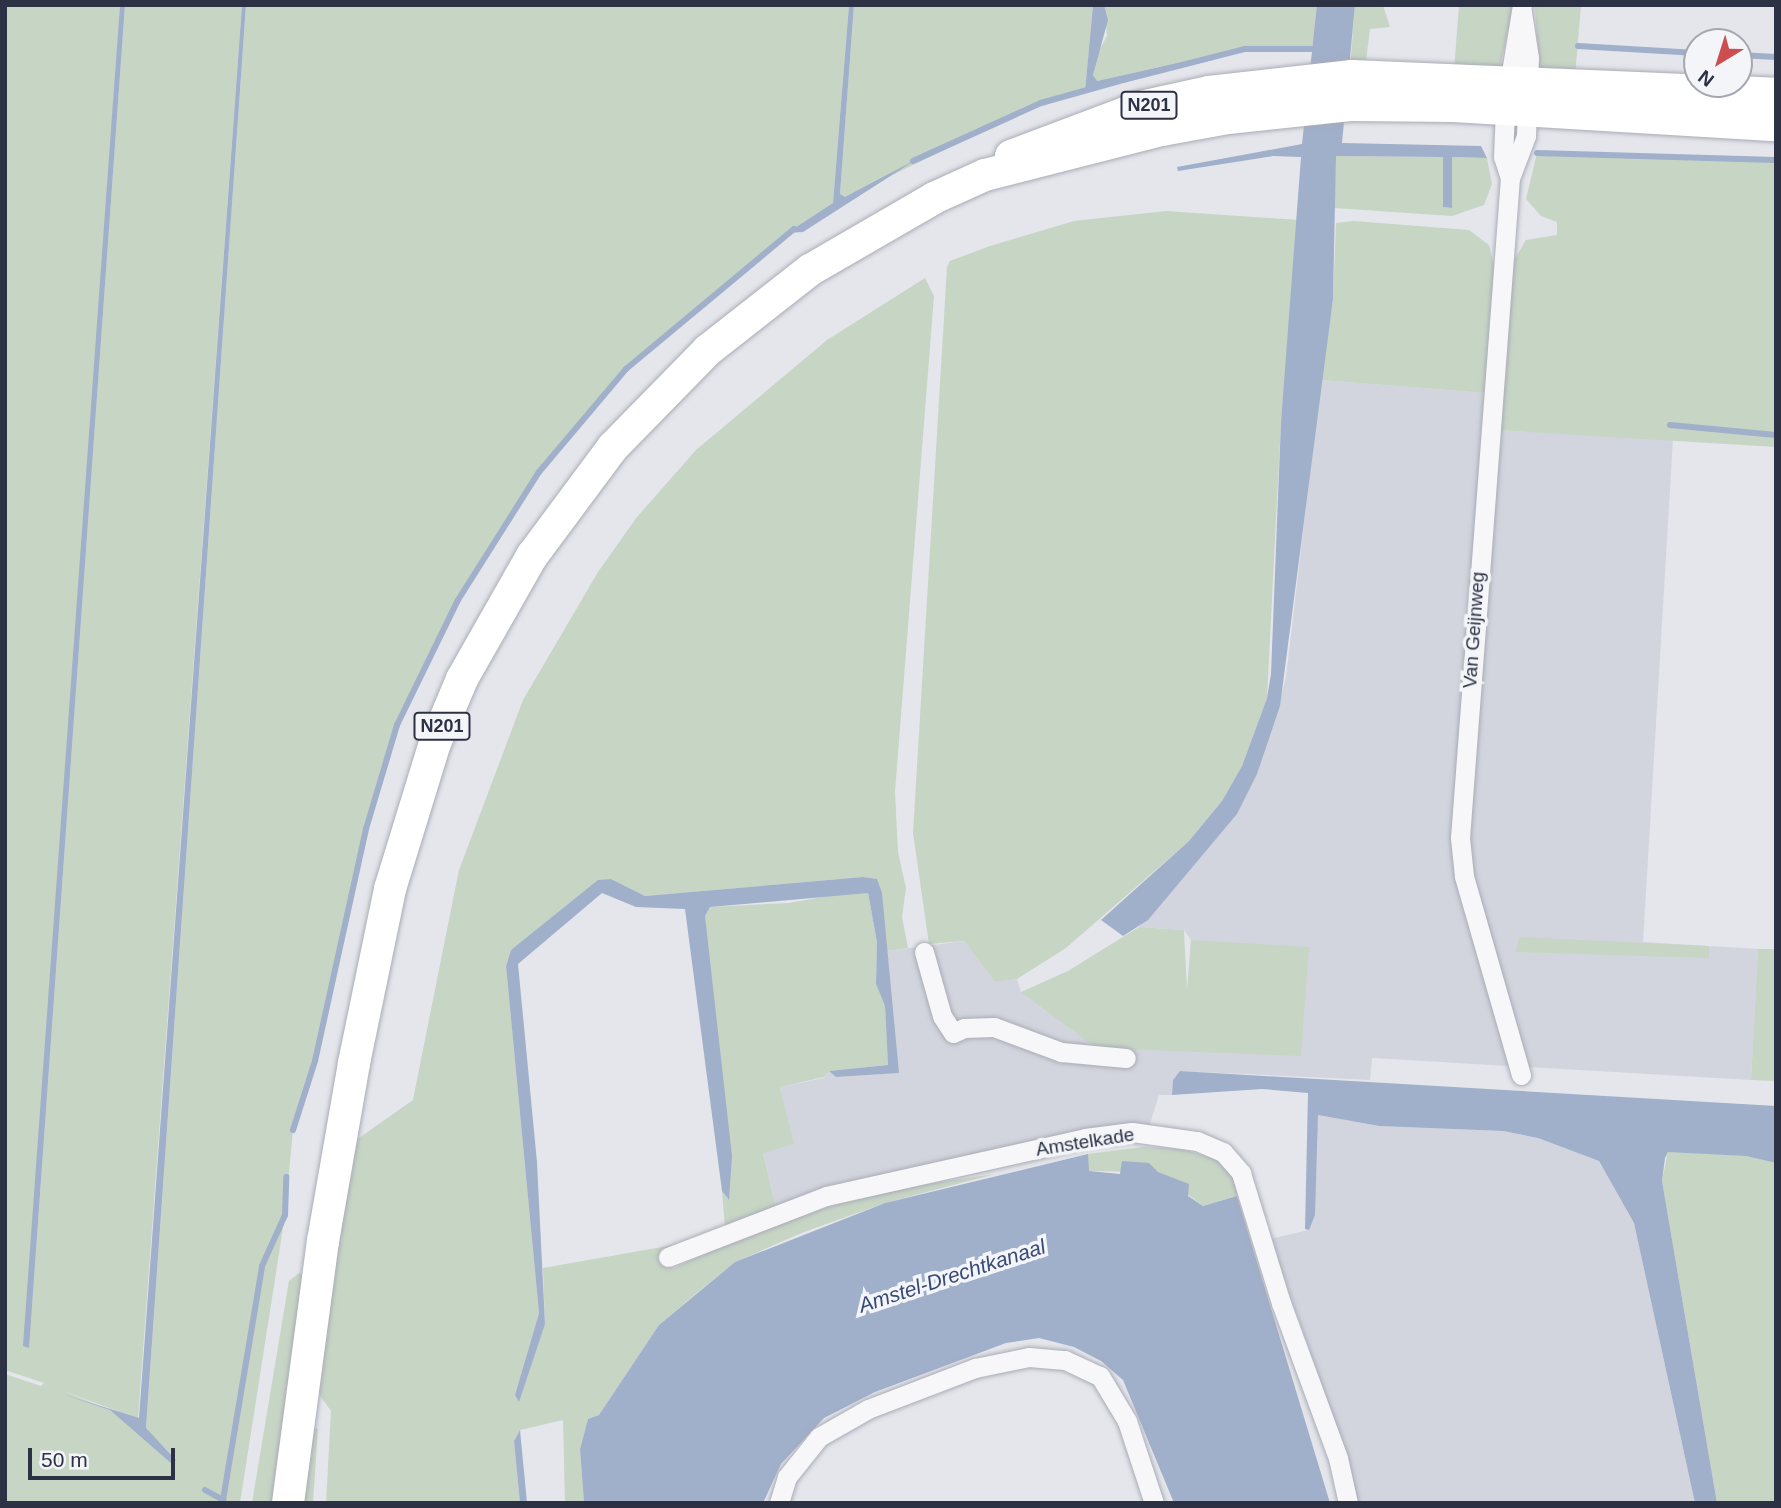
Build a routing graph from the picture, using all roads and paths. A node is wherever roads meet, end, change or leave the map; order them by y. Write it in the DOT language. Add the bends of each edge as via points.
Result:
graph roads {
  1 [pos="1522,8"];
  2 [pos="1776,94"];
  3 [pos="1517,96"];
  4 [pos="1776,124"];
  5 [pos="924,952"];
  6 [pos="1126,1059"];
  7 [pos="1521,1075"];
  8 [pos="668,1257"];
  9 [pos="288,1503"];
  10 [pos="779,1503"];
  11 [pos="1154,1503"];
  12 [pos="1348,1503"];
  1 -- 3 [label="street, Van Geijnweg" via="1528,38"];
  2 -- 3 [label="main road, N201"];
  3 -- 4 [label="main road, N201"];
  3 -- 7 [label="street, Van Geijnweg" via="1503,157 1510,178 1460,838 1464,876"];
  3 -- 9 [label="main road, N201" via="1352,90 1288,96 985,175 867,234 810,270 708,351 659,397 568,503 513,586 462,679 410,813 376,955 323,1241"];
  5 -- 6 [label="street" via="942,1016 953,1033 995,1027 1061,1052"];
  8 -- 12 [label="street, Amstelkade" via="826,1196 1085,1138 1132,1132 1197,1141 1223,1152 1241,1173 1281,1303 1338,1458"];
  10 -- 11 [label="street" via="787,1477 819,1437 868,1409 975,1368 1029,1357 1065,1360 1100,1376 1127,1421"];
}
